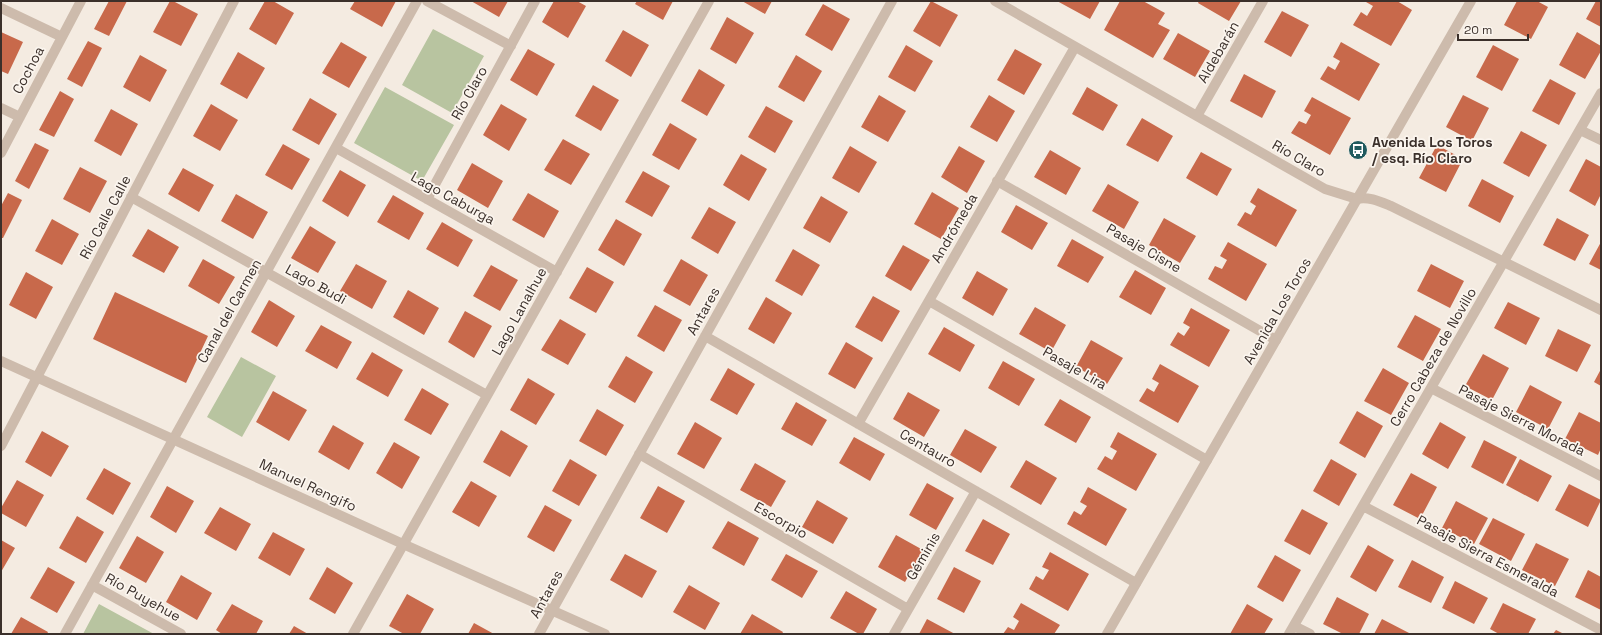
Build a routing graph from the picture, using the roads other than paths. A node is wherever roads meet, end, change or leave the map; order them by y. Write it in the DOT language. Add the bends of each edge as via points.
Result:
graph roads {
  1 [pos="81,1"];
  2 [pos="234,1"];
  3 [pos="417,1"];
  4 [pos="427,1"];
  5 [pos="535,1"];
  6 [pos="709,1"];
  7 [pos="892,1"];
  8 [pos="995,1"];
  9 [pos="1263,1"];
  10 [pos="1471,1"];
  11 [pos="1,8"];
  12 [pos="62,37"];
  13 [pos="510,46"];
  14 [pos="1075,46"];
  15 [pos="1601,93"];
  16 [pos="1,108"];
  17 [pos="1197,116"];
  18 [pos="20,117"];
  19 [pos="1580,130"];
  20 [pos="1601,140"];
  21 [pos="336,148"];
  22 [pos="1,153"];
  23 [pos="997,181"];
  24 [pos="131,197"];
  25 [pos="427,199"];
  26 [pos="1357,199"];
  27 [pos="1504,262"];
  28 [pos="266,272"];
  29 [pos="557,272"];
  30 [pos="929,301"];
  31 [pos="1601,310"];
  32 [pos="705,336"];
  33 [pos="1276,340"];
  34 [pos="1,361"];
  35 [pos="37,377"];
  36 [pos="1431,388"];
  37 [pos="487,395"];
  38 [pos="858,424"];
  39 [pos="174,439"];
  40 [pos="1,446"];
  41 [pos="639,454"];
  42 [pos="1207,460"];
  43 [pos="1601,476"];
  44 [pos="976,491"];
  45 [pos="1363,506"];
  46 [pos="404,544"];
  47 [pos="1136,583"];
  48 [pos="92,585"];
  49 [pos="908,609"];
  50 [pos="552,611"];
  51 [pos="1291,630"];
  52 [pos="1601,630"];
  53 [pos="65,634"];
  54 [pos="181,634"];
  55 [pos="353,634"];
  56 [pos="539,634"];
  57 [pos="605,634"];
  58 [pos="894,634"];
  59 [pos="1107,634"];
  60 [pos="1310,634"];
  1 -- 12 [label="street, Cochoa"];
  2 -- 24 [label="street, Río Calle Calle"];
  3 -- 21 [label="street, Canal del Carmen"];
  4 -- 13 [label="street"];
  5 -- 13 [label="street, Río Claro"];
  6 -- 29 [label="street, Lago Lanalhue"];
  7 -- 32 [label="street, Antares"];
  8 -- 14 [label="street, Río Claro"];
  9 -- 17 [label="street, Aldebarán"];
  10 -- 26 [label="street, Avenida Los Toros"];
  11 -- 12 [label="street"];
  12 -- 18 [label="street, Cochoa"];
  13 -- 25 [label="street, Río Claro"];
  14 -- 17 [label="street, Río Claro"];
  14 -- 23 [label="street, Andrómeda"];
  15 -- 19 [label="street, Cerro Cabeza de Novillo"];
  16 -- 18 [label="street"];
  17 -- 26 [label="street, Río Claro" via="1325,189"];
  18 -- 22 [label="street, Cochoa"];
  19 -- 20 [label="street"];
  19 -- 27 [label="street, Cerro Cabeza de Novillo"];
  21 -- 25 [label="street, Lago Caburga"];
  21 -- 28 [label="street, Canal del Carmen"];
  23 -- 30 [label="street, Andrómeda"];
  23 -- 33 [label="street, Pasaje Cisne"];
  24 -- 28 [label="street, Lago Budi"];
  24 -- 35 [label="street, Río Calle Calle"];
  25 -- 29 [label="street, Lago Caburga"];
  26 -- 27 [label="street, Río Claro" via="1372,199 1391,206"];
  26 -- 33 [label="street, Avenida Los Toros"];
  27 -- 31 [label="street, Río Claro"];
  27 -- 36 [label="street, Cerro Cabeza de Novillo"];
  28 -- 37 [label="street, Lago Budi"];
  28 -- 39 [label="street, Canal del Carmen"];
  29 -- 37 [label="street, Lago Lanalhue"];
  30 -- 38 [label="street, Andrómeda"];
  30 -- 42 [label="street, Pasaje Lira"];
  32 -- 38 [label="street, Centauro"];
  32 -- 41 [label="street, Antares"];
  33 -- 42 [label="street, Avenida Los Toros"];
  34 -- 35 [label="street, Manuel Rengifo"];
  35 -- 39 [label="street, Manuel Rengifo"];
  35 -- 40 [label="street, Río Calle Calle"];
  36 -- 43 [label="street, Pasaje Sierra Morada"];
  36 -- 45 [label="street, Cerro Cabeza de Novillo"];
  37 -- 46 [label="street, Lago Lanalhue"];
  38 -- 44 [label="street, Centauro"];
  39 -- 46 [label="street, Manuel Rengifo"];
  39 -- 48 [label="street, Canal del Carmen"];
  41 -- 49 [label="street, Escorpio"];
  41 -- 50 [label="street, Antares"];
  42 -- 47 [label="street, Avenida Los Toros"];
  44 -- 47 [label="street, Centauro"];
  44 -- 49 [label="street, Géminis"];
  45 -- 51 [label="street, Cerro Cabeza de Novillo"];
  45 -- 52 [label="street, Pasaje Sierra Esmeralda"];
  46 -- 50 [label="street, Manuel Rengifo"];
  46 -- 55 [label="street, Lago Lanalhue"];
  47 -- 59 [label="street, Avenida Los Toros"];
  48 -- 53 [label="street, Canal del Carmen"];
  48 -- 54 [label="street, Río Puyehue"];
  49 -- 58 [label="street, Géminis"];
  50 -- 56 [label="street, Antares"];
  50 -- 57 [label="street, Manuel Rengifo"];
  51 -- 60 [label="street"];
}
